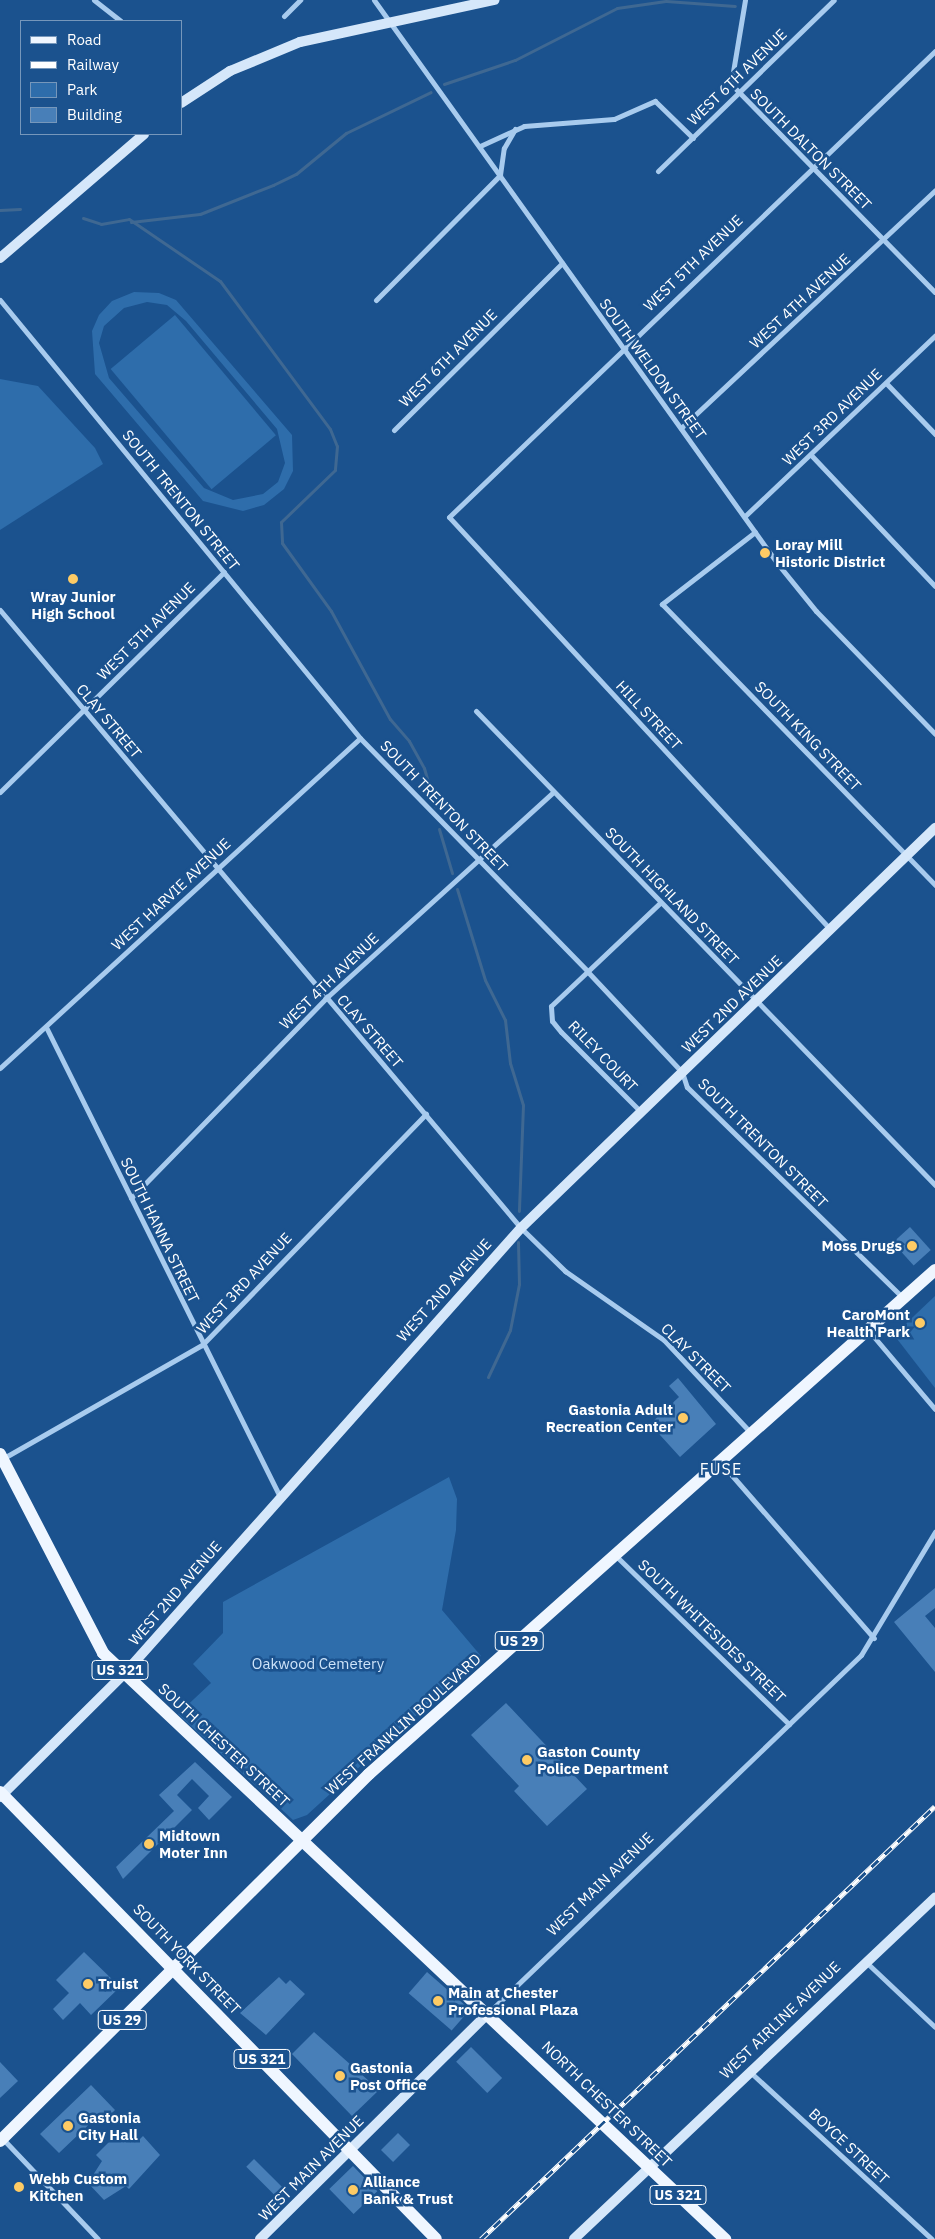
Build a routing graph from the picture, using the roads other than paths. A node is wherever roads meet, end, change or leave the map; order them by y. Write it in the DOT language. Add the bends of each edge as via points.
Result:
graph roads {
  1 [pos="94,0"];
  2 [pos="300,0"];
  3 [pos="374,0"];
  4 [pos="495,0"];
  5 [pos="744,0"];
  6 [pos="834,0"];
  7 [pos="284,16"];
  8 [pos="120,20"];
  9 [pos="389,21"];
  10 [pos="935,51"];
  11 [pos="739,93"];
  12 [pos="183,99"];
  13 [pos="516,128"];
  14 [pos="143,135"];
  15 [pos="693,138"];
  16 [pos="480,146"];
  17 [pos="812,166"];
  18 [pos="658,171"];
  19 [pos="500,175"];
  20 [pos="935,190"];
  21 [pos="883,240"];
  22 [pos="0,258"];
  23 [pos="562,263"];
  24 [pos="935,292"];
  25 [pos="0,300"];
  26 [pos="376,300"];
  27 [pos="935,336"];
  28 [pos="622,348"];
  29 [pos="886,383"];
  30 [pos="681,428"];
  31 [pos="394,430"];
  32 [pos="935,434"];
  33 [pos="811,455"];
  34 [pos="745,516"];
  35 [pos="449,517"];
  36 [pos="755,532"];
  37 [pos="224,572"];
  38 [pos="935,586"];
  39 [pos="0,610"];
  40 [pos="83,710"];
  41 [pos="476,711"];
  42 [pos="935,734"];
  43 [pos="360,738"];
  44 [pos="0,792"];
  45 [pos="553,792"];
  46 [pos="935,828"];
  47 [pos="907,856"];
  48 [pos="478,860"];
  49 [pos="217,869"];
  50 [pos="935,885"];
  51 [pos="660,903"];
  52 [pos="830,929"];
  53 [pos="588,971"];
  54 [pos="326,999"];
  55 [pos="758,1001"];
  56 [pos="46,1027"];
  57 [pos="0,1068"];
  58 [pos="682,1072"];
  59 [pos="641,1112"];
  60 [pos="426,1114"];
  61 [pos="935,1184"];
  62 [pos="131,1198"];
  63 [pos="521,1228"];
  64 [pos="935,1270"];
  65 [pos="904,1298"];
  66 [pos="869,1330"];
  67 [pos="202,1346"];
  68 [pos="935,1409"];
  69 [pos="753,1436"];
  70 [pos="1,1458"];
  71 [pos="722,1464"];
  72 [pos="280,1498"];
  73 [pos="935,1532"];
  74 [pos="618,1556"];
  75 [pos="874,1638"];
  76 [pos="124,1674"];
  77 [pos="789,1724"];
  78 [pos="1,1794"];
  79 [pos="302,1841"];
  80 [pos="935,1898"];
  81 [pos="864,1961"];
  82 [pos="174,1968"];
  83 [pos="488,2013"];
  84 [pos="935,2027"];
  85 [pos="749,2070"];
  86 [pos="1,2138"];
  87 [pos="350,2150"];
  88 [pos="650,2167"];
  89 [pos="98,2239"];
  90 [pos="260,2239"];
  91 [pos="436,2239"];
  92 [pos="574,2239"];
  93 [pos="726,2239"];
  94 [pos="932,2239"];
  1 -- 8 [label="street"];
  2 -- 7 [label="street"];
  3 -- 9 [label="street, SOUTH WELDON STREET"];
  4 -- 9 [label="street"];
  5 -- 11 [label="street, SOUTH DALTON STREET" via="729,75"];
  6 -- 11 [label="street, WEST 6TH AVENUE"];
  9 -- 12 [label="street" via="278,50 230,71"];
  9 -- 16 [label="street, SOUTH WELDON STREET"];
  10 -- 17 [label="street, WEST 5TH AVENUE"];
  11 -- 15 [label="street, WEST 6TH AVENUE"];
  11 -- 17 [label="street, SOUTH DALTON STREET"];
  13 -- 15 [label="street" via="614,119 655,101"];
  13 -- 16 [label="street"];
  13 -- 19 [label="street" via="504,148"];
  14 -- 22 [label="street"];
  15 -- 18 [label="street, WEST 6TH AVENUE"];
  16 -- 19 [label="street, SOUTH WELDON STREET"];
  17 -- 21 [label="street, SOUTH DALTON STREET"];
  17 -- 28 [label="street, WEST 5TH AVENUE"];
  19 -- 23 [label="street, SOUTH WELDON STREET"];
  19 -- 26 [label="street"];
  20 -- 21 [label="street, WEST 4TH AVENUE"];
  21 -- 24 [label="street, SOUTH DALTON STREET"];
  21 -- 30 [label="street, WEST 4TH AVENUE"];
  23 -- 28 [label="street, SOUTH WELDON STREET"];
  23 -- 31 [label="street, WEST 6TH AVENUE"];
  25 -- 37 [label="street, SOUTH TRENTON STREET"];
  27 -- 29 [label="street, WEST 3RD AVENUE"];
  28 -- 30 [label="street, SOUTH WELDON STREET"];
  28 -- 35 [label="street, WEST 5TH AVENUE"];
  29 -- 32 [label="street"];
  29 -- 33 [label="street, WEST 3RD AVENUE"];
  30 -- 34 [label="street, SOUTH WELDON STREET"];
  33 -- 34 [label="street, WEST 3RD AVENUE"];
  33 -- 38 [label="street"];
  34 -- 36 [label="street, SOUTH WELDON STREET"];
  35 -- 52 [label="street, HILL STREET"];
  36 -- 42 [label="street, SOUTH WELDON STREET" via="816,611"];
  36 -- 47 [label="street, SOUTH KING STREET" via="662,604"];
  37 -- 40 [label="street, WEST 5TH AVENUE"];
  37 -- 43 [label="street, SOUTH TRENTON STREET"];
  39 -- 40 [label="street, CLAY STREET"];
  40 -- 44 [label="street, WEST 5TH AVENUE"];
  40 -- 49 [label="street, CLAY STREET"];
  41 -- 45 [label="street, SOUTH HIGHLAND STREET"];
  43 -- 48 [label="street, SOUTH TRENTON STREET"];
  43 -- 49 [label="street, WEST HARVIE AVENUE"];
  45 -- 48 [label="street, WEST 4TH AVENUE"];
  45 -- 51 [label="street, SOUTH HIGHLAND STREET"];
  46 -- 47 [label="street, WEST 2ND AVENUE"];
  47 -- 50 [label="street, SOUTH KING STREET"];
  47 -- 52 [label="street, WEST 2ND AVENUE"];
  48 -- 53 [label="street, SOUTH TRENTON STREET"];
  48 -- 54 [label="street, WEST 4TH AVENUE"];
  49 -- 54 [label="street, CLAY STREET"];
  49 -- 56 [label="street, WEST HARVIE AVENUE"];
  51 -- 53 [label="street"];
  51 -- 55 [label="street, SOUTH HIGHLAND STREET"];
  52 -- 55 [label="street, WEST 2ND AVENUE"];
  53 -- 58 [label="street, SOUTH TRENTON STREET"];
  53 -- 59 [label="street, RILEY COURT" via="552,1006 552,1021"];
  54 -- 60 [label="street, CLAY STREET"];
  54 -- 62 [label="street, WEST 4TH AVENUE"];
  55 -- 58 [label="street, WEST 2ND AVENUE"];
  55 -- 61 [label="street, SOUTH HIGHLAND STREET"];
  56 -- 57 [label="street, WEST HARVIE AVENUE"];
  56 -- 62 [label="street, SOUTH HANNA STREET"];
  58 -- 59 [label="street, WEST 2ND AVENUE"];
  58 -- 65 [label="street, SOUTH TRENTON STREET" via="687,1086"];
  59 -- 63 [label="street, WEST 2ND AVENUE"];
  60 -- 63 [label="street, CLAY STREET"];
  60 -- 67 [label="street, WEST 3RD AVENUE"];
  62 -- 67 [label="street, SOUTH HANNA STREET"];
  63 -- 69 [label="street, CLAY STREET" via="565,1271 664,1340"];
  63 -- 72 [label="street, WEST 2ND AVENUE"];
  64 -- 65 [label="main road, WEST FRANKLIN BOULEVARD / US 29"];
  65 -- 66 [label="main road, WEST FRANKLIN BOULEVARD / US 29"];
  66 -- 68 [label="street"];
  66 -- 69 [label="main road, WEST FRANKLIN BOULEVARD / US 29"];
  67 -- 70 [label="street, WEST 3RD AVENUE"];
  67 -- 72 [label="street, SOUTH HANNA STREET"];
  69 -- 71 [label="main road, WEST FRANKLIN BOULEVARD / US 29"];
  70 -- 76 [label="main road, SOUTH CHESTER STREET / US 321" via="92,1639"];
  71 -- 74 [label="main road, WEST FRANKLIN BOULEVARD / US 29"];
  71 -- 75 [label="street"];
  72 -- 76 [label="street, WEST 2ND AVENUE"];
  73 -- 75 [label="street, WEST MAIN AVENUE"];
  74 -- 77 [label="street, SOUTH WHITESIDES STREET"];
  74 -- 79 [label="main road, WEST FRANKLIN BOULEVARD / US 29" via="421,1726"];
  75 -- 77 [label="street, WEST MAIN AVENUE"];
  76 -- 78 [label="street, WEST 2ND AVENUE"];
  76 -- 79 [label="main road, SOUTH CHESTER STREET / US 321"];
  77 -- 83 [label="street, WEST MAIN AVENUE"];
  78 -- 82 [label="main road, SOUTH YORK STREET / US 321"];
  79 -- 82 [label="main road, WEST FRANKLIN BOULEVARD / US 29"];
  79 -- 83 [label="main road, SOUTH CHESTER STREET / US 321"];
  80 -- 81 [label="street, WEST AIRLINE AVENUE"];
  81 -- 84 [label="street"];
  81 -- 85 [label="street, WEST AIRLINE AVENUE"];
  82 -- 86 [label="main road, WEST FRANKLIN BOULEVARD / US 29"];
  82 -- 87 [label="main road, SOUTH YORK STREET / US 321"];
  83 -- 87 [label="street, WEST MAIN AVENUE"];
  83 -- 88 [label="main road, NORTH CHESTER STREET / US 321"];
  85 -- 88 [label="street, WEST AIRLINE AVENUE"];
  85 -- 94 [label="street, BOYCE STREET"];
  86 -- 89 [label="street"];
  87 -- 90 [label="street, WEST MAIN AVENUE"];
  87 -- 91 [label="main road, US 321"];
  88 -- 92 [label="street, WEST AIRLINE AVENUE"];
  88 -- 93 [label="main road, NORTH CHESTER STREET / US 321"];
}
